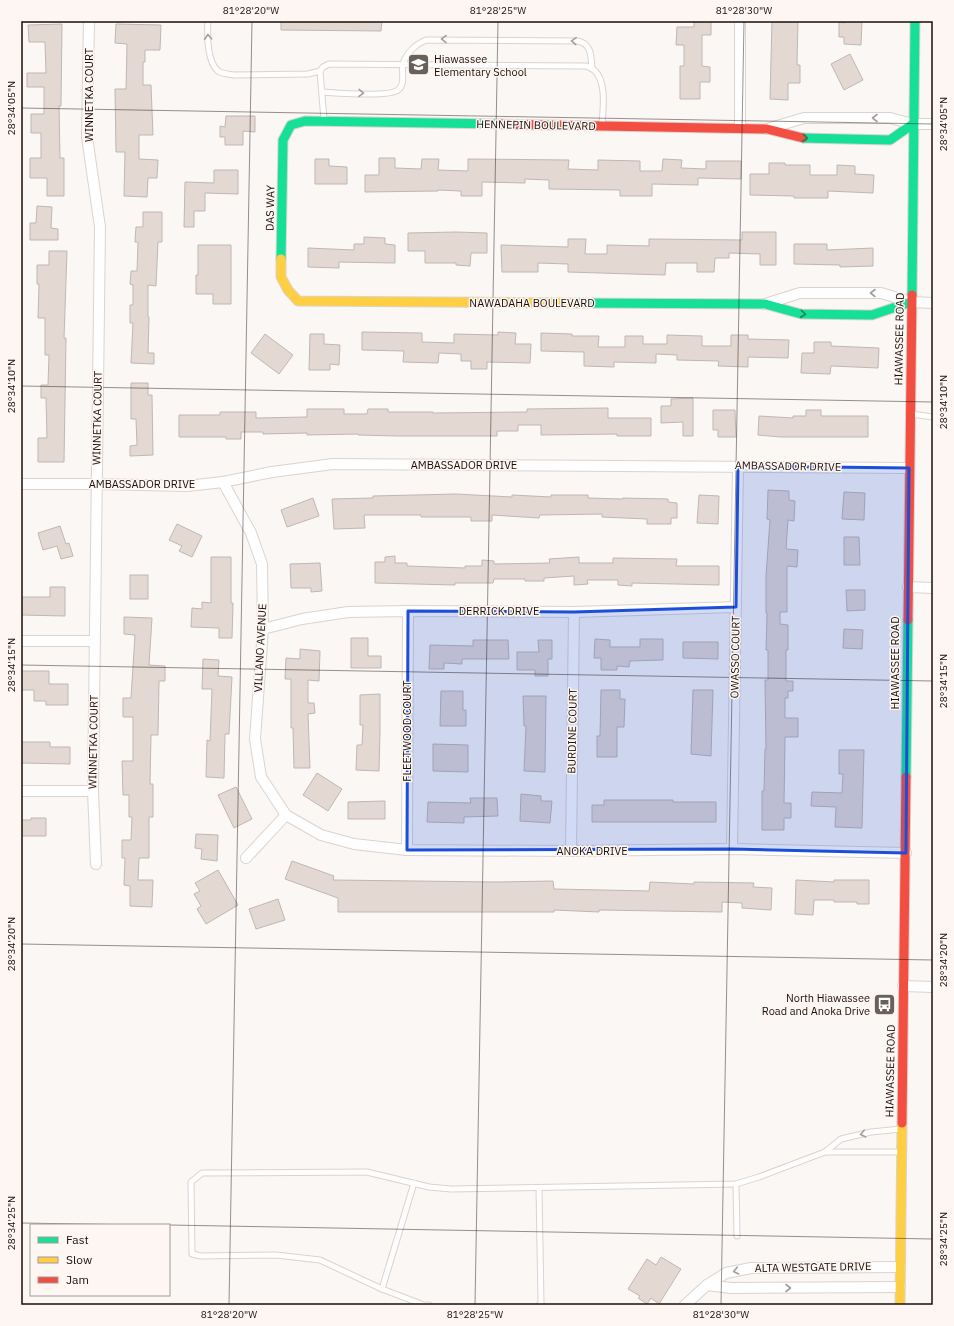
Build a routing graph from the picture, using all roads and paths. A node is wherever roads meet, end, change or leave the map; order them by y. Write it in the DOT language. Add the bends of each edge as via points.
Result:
graph roads {
  1 [pos="89,21"];
  2 [pos="208,21"];
  3 [pos="740,21"];
  4 [pos="915,21"];
  5 [pos="403,65"];
  6 [pos="592,69"];
  7 [pos="320,71"];
  8 [pos="322,92"];
  9 [pos="305,120"];
  10 [pos="324,121"];
  11 [pos="914,124"];
  12 [pos="933,124"];
  13 [pos="602,126"];
  14 [pos="740,128"];
  15 [pos="767,129"];
  16 [pos="298,301"];
  17 [pos="911,302"];
  18 [pos="933,303"];
  19 [pos="765,304"];
  20 [pos="910,414"];
  21 [pos="933,417"];
  22 [pos="738,466"];
  23 [pos="909,468"];
  24 [pos="222,482"];
  25 [pos="21,484"];
  26 [pos="96,484"];
  27 [pos="908,587"];
  28 [pos="933,588"];
  29 [pos="736,607"];
  30 [pos="408,611"];
  31 [pos="574,612"];
  32 [pos="263,629"];
  33 [pos="21,641"];
  34 [pos="95,641"];
  35 [pos="21,791"];
  36 [pos="92,791"];
  37 [pos="286,815"];
  38 [pos="732,849"];
  39 [pos="407,850"];
  40 [pos="571,851"];
  41 [pos="906,853"];
  42 [pos="246,858"];
  43 [pos="96,864"];
  44 [pos="903,986"];
  45 [pos="933,987"];
  46 [pos="902,1129"];
  47 [pos="825,1152"];
  48 [pos="901,1152"];
  49 [pos="414,1183"];
  50 [pos="736,1184"];
  51 [pos="539,1188"];
  52 [pos="737,1236"];
  53 [pos="900,1267"];
  54 [pos="707,1285"];
  55 [pos="900,1287"];
  56 [pos="382,1289"];
  57 [pos="429,1305"];
  58 [pos="539,1305"];
  59 [pos="685,1305"];
  60 [pos="900,1305"];
  1 -- 26 [label="street, WINNETKA COURT" via="87,137 100,227"];
  7 -- 2 [label="lane, one-way" via="308,74 224,74 214,66 207,38"];
  3 -- 14 [label="street"];
  4 -- 11 [label="street, HIAWASSEE ROAD"];
  5 -- 6 [label="lane" via="586,66"];
  6 -- 5 [label="lane, one-way" via="588,47 584,42 578,41 426,40 412,49"];
  5 -- 7 [label="lane" via="329,64"];
  8 -- 5 [label="lane, one-way" via="393,92 401,87"];
  6 -- 13 [label="lane" via="602,86"];
  7 -- 8 [label="lane"];
  8 -- 10 [label="lane"];
  9 -- 10 [label="street, HENNEPIN BOULEVARD"];
  9 -- 16 [label="street, DAS WAY" via="291,125 283,140 281,278"];
  10 -- 13 [label="street, HENNEPIN BOULEVARD"];
  11 -- 12 [label="street, HENNEPIN BOULEVARD"];
  11 -- 15 [label="street, HENNEPIN BOULEVARD, one-way" via="890,118 804,118"];
  15 -- 11 [label="street, HENNEPIN BOULEVARD, one-way" via="802,138 890,140"];
  11 -- 17 [label="street, HIAWASSEE ROAD"];
  13 -- 14 [label="street, HENNEPIN BOULEVARD"];
  14 -- 15 [label="street, HENNEPIN BOULEVARD"];
  16 -- 19 [label="street, NAWADAHA BOULEVARD"];
  17 -- 18 [label="street"];
  17 -- 19 [label="street, NAWADAHA BOULEVARD, one-way" via="881,293 800,293"];
  19 -- 17 [label="street, NAWADAHA BOULEVARD, one-way" via="801,314 872,315"];
  17 -- 20 [label="street, HIAWASSEE ROAD"];
  20 -- 21 [label="lane"];
  20 -- 23 [label="street, HIAWASSEE ROAD"];
  22 -- 23 [label="street, AMBASSADOR DRIVE"];
  22 -- 24 [label="street, AMBASSADOR DRIVE" via="333,464"];
  22 -- 29 [label="street, OWASSO COURT"];
  23 -- 27 [label="street, HIAWASSEE ROAD"];
  24 -- 26 [label="street, AMBASSADOR DRIVE" via="187,486"];
  24 -- 32 [label="street, VILLANO AVENUE" via="251,533 262,564"];
  25 -- 26 [label="street, AMBASSADOR DRIVE"];
  26 -- 34 [label="street, WINNETKA COURT"];
  27 -- 28 [label="street"];
  27 -- 41 [label="street, HIAWASSEE ROAD"];
  29 -- 31 [label="street, DERRICK DRIVE"];
  29 -- 38 [label="street, OWASSO COURT"];
  30 -- 31 [label="street, DERRICK DRIVE"];
  30 -- 32 [label="street, DERRICK DRIVE" via="348,612 302,619"];
  30 -- 39 [label="street, FLEETWOOD COURT"];
  31 -- 40 [label="street, BURDINE COURT"];
  32 -- 37 [label="street, VILLANO AVENUE" via="255,739 261,777"];
  33 -- 34 [label="street"];
  34 -- 36 [label="street, WINNETKA COURT"];
  35 -- 36 [label="street"];
  36 -- 43 [label="street, WINNETKA COURT"];
  37 -- 39 [label="street, ANOKA DRIVE" via="320,835 354,844"];
  37 -- 42 [label="street"];
  38 -- 40 [label="street, ANOKA DRIVE"];
  38 -- 41 [label="street, ANOKA DRIVE"];
  39 -- 40 [label="street, ANOKA DRIVE"];
  41 -- 44 [label="street, HIAWASSEE ROAD"];
  44 -- 45 [label="street"];
  44 -- 46 [label="street, HIAWASSEE ROAD"];
  46 -- 47 [label="lane, one-way" via="871,1132 841,1139"];
  46 -- 48 [label="street, HIAWASSEE ROAD"];
  47 -- 48 [label="lane"];
  47 -- 50 [label="lane" via="759,1178"];
  48 -- 53 [label="street, HIAWASSEE ROAD"];
  49 -- 51 [label="lane" via="451,1189"];
  49 -- 56 [label="lane"];
  49 -- 56 [label="lane" via="367,1172 202,1173 191,1182 192,1254 276,1255 320,1260"];
  50 -- 51 [label="lane"];
  50 -- 52 [label="lane"];
  51 -- 58 [label="lane"];
  53 -- 54 [label="street, ALTA WESTGATE DRIVE, one-way" via="751,1268 726,1273"];
  53 -- 55 [label="street, HIAWASSEE ROAD"];
  54 -- 55 [label="street, ALTA WESTGATE DRIVE, one-way" via="731,1288"];
  54 -- 59 [label="street, ALTA WESTGATE DRIVE"];
  55 -- 60 [label="street, HIAWASSEE ROAD"];
  56 -- 57 [label="lane"];
}
